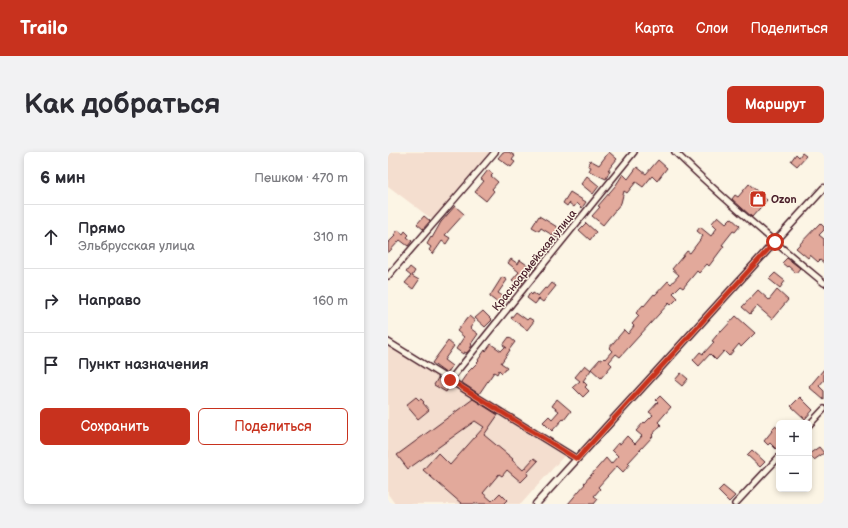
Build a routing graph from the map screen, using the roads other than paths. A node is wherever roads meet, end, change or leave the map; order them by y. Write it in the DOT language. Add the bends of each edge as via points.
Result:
graph roads {
  1 [pos="495,152"];
  2 [pos="634,152"];
  3 [pos="675,152"];
  4 [pos="824,188"];
  5 [pos="775,242"];
  6 [pos="388,276"];
  7 [pos="824,283"];
  8 [pos="388,342"];
  9 [pos="450,380"];
  10 [pos="824,409"];
  11 [pos="812,422"];
  12 [pos="577,459"];
  13 [pos="776,460"];
  14 [pos="536,504"];
  15 [pos="735,504"];
  1 -- 6 [label="street"];
  2 -- 9 [label="street, Красноармейская улица"];
  3 -- 5 [label="street"];
  4 -- 5 [label="street"];
  5 -- 7 [label="street"];
  5 -- 12 [label="street"];
  8 -- 9 [label="street"];
  9 -- 12 [label="street"];
  10 -- 11 [label="street"];
  12 -- 14 [label="street"];
  13 -- 15 [label="street"];
}
